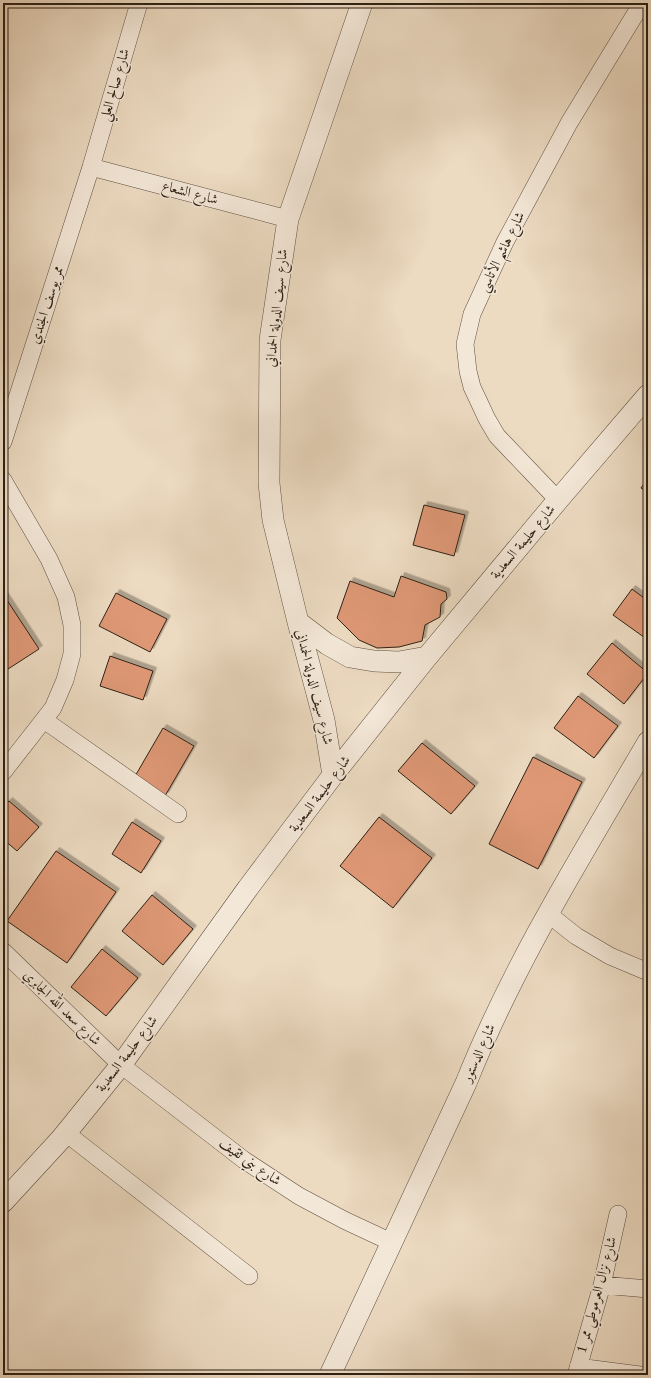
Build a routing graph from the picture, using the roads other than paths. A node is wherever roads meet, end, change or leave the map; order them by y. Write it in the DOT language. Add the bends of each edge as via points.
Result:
graph roads {
  1 [pos="139,3"];
  2 [pos="362,3"];
  3 [pos="642,3"];
  4 [pos="91,166"];
  5 [pos="288,219"];
  6 [pos="648,395"];
  7 [pos="3,442"];
  8 [pos="3,480"];
  9 [pos="558,500"];
  10 [pos="298,622"];
  11 [pos="427,657"];
  12 [pos="44,720"];
  13 [pos="648,742"];
  14 [pos="3,772"];
  15 [pos="333,775"];
  16 [pos="178,814"];
  17 [pos="547,913"];
  18 [pos="3,951"];
  19 [pos="648,972"];
  20 [pos="121,1065"];
  21 [pos="66,1133"];
  22 [pos="3,1202"];
  23 [pos="618,1214"];
  24 [pos="391,1242"];
  25 [pos="249,1276"];
  26 [pos="602,1285"];
  27 [pos="648,1289"];
  28 [pos="577,1371"];
  29 [pos="330,1375"];
  30 [pos="640,1375"];
  1 -- 4 [label="street, شارع صالح العلي"];
  2 -- 5 [label="street, شارع سيف الدولة الحمداني"];
  3 -- 9 [label="street, شارع هاشم الأتاسي" via="569,123 505,242 472,314 466,344 472,387 497,436"];
  4 -- 5 [label="street, شارع الشعاع"];
  4 -- 7 [label="street, ممر يوسف الجندي"];
  5 -- 10 [label="street, شارع سيف الدولة الحمداني" via="270,340 269,483 273,520"];
  6 -- 9 [label="street, شارع حليمة السعدية"];
  8 -- 12 [label="street" via="49,559 66,597 72,625 72,654 65,680 53,708"];
  9 -- 11 [label="street, شارع حليمة السعدية"];
  10 -- 11 [label="street, شارع سيف الدولة الحمداني" via="327,644 350,657 399,662"];
  10 -- 15 [label="street, شارع سيف الدولة الحمداني" via="324,720"];
  11 -- 15 [label="street, شارع حليمة السعدية"];
  12 -- 14 [label="street"];
  12 -- 16 [label="street"];
  13 -- 17 [label="street, شارع الدستور"];
  15 -- 20 [label="street, شارع حليمة السعدية"];
  17 -- 19 [label="street" via="576,936 610,956"];
  17 -- 24 [label="street, شارع الدستور" via="481,1045 466,1083"];
  18 -- 20 [label="street, شارع سعد الله الجابري"];
  20 -- 21 [label="street, شارع حليمة السعدية"];
  20 -- 24 [label="street, شارع بني ثقيف" via="251,1164 299,1196"];
  21 -- 22 [label="street, شارع حليمة السعدية"];
  21 -- 25 [label="street"];
  23 -- 26 [label="street, شارع نزال العرموطي ممر 1"];
  24 -- 29 [label="street, شارع الدستور"];
  26 -- 27 [label="street"];
  26 -- 28 [label="street, شارع نزال العرموطي ممر 1"];
  28 -- 30 [label="street"];
}
